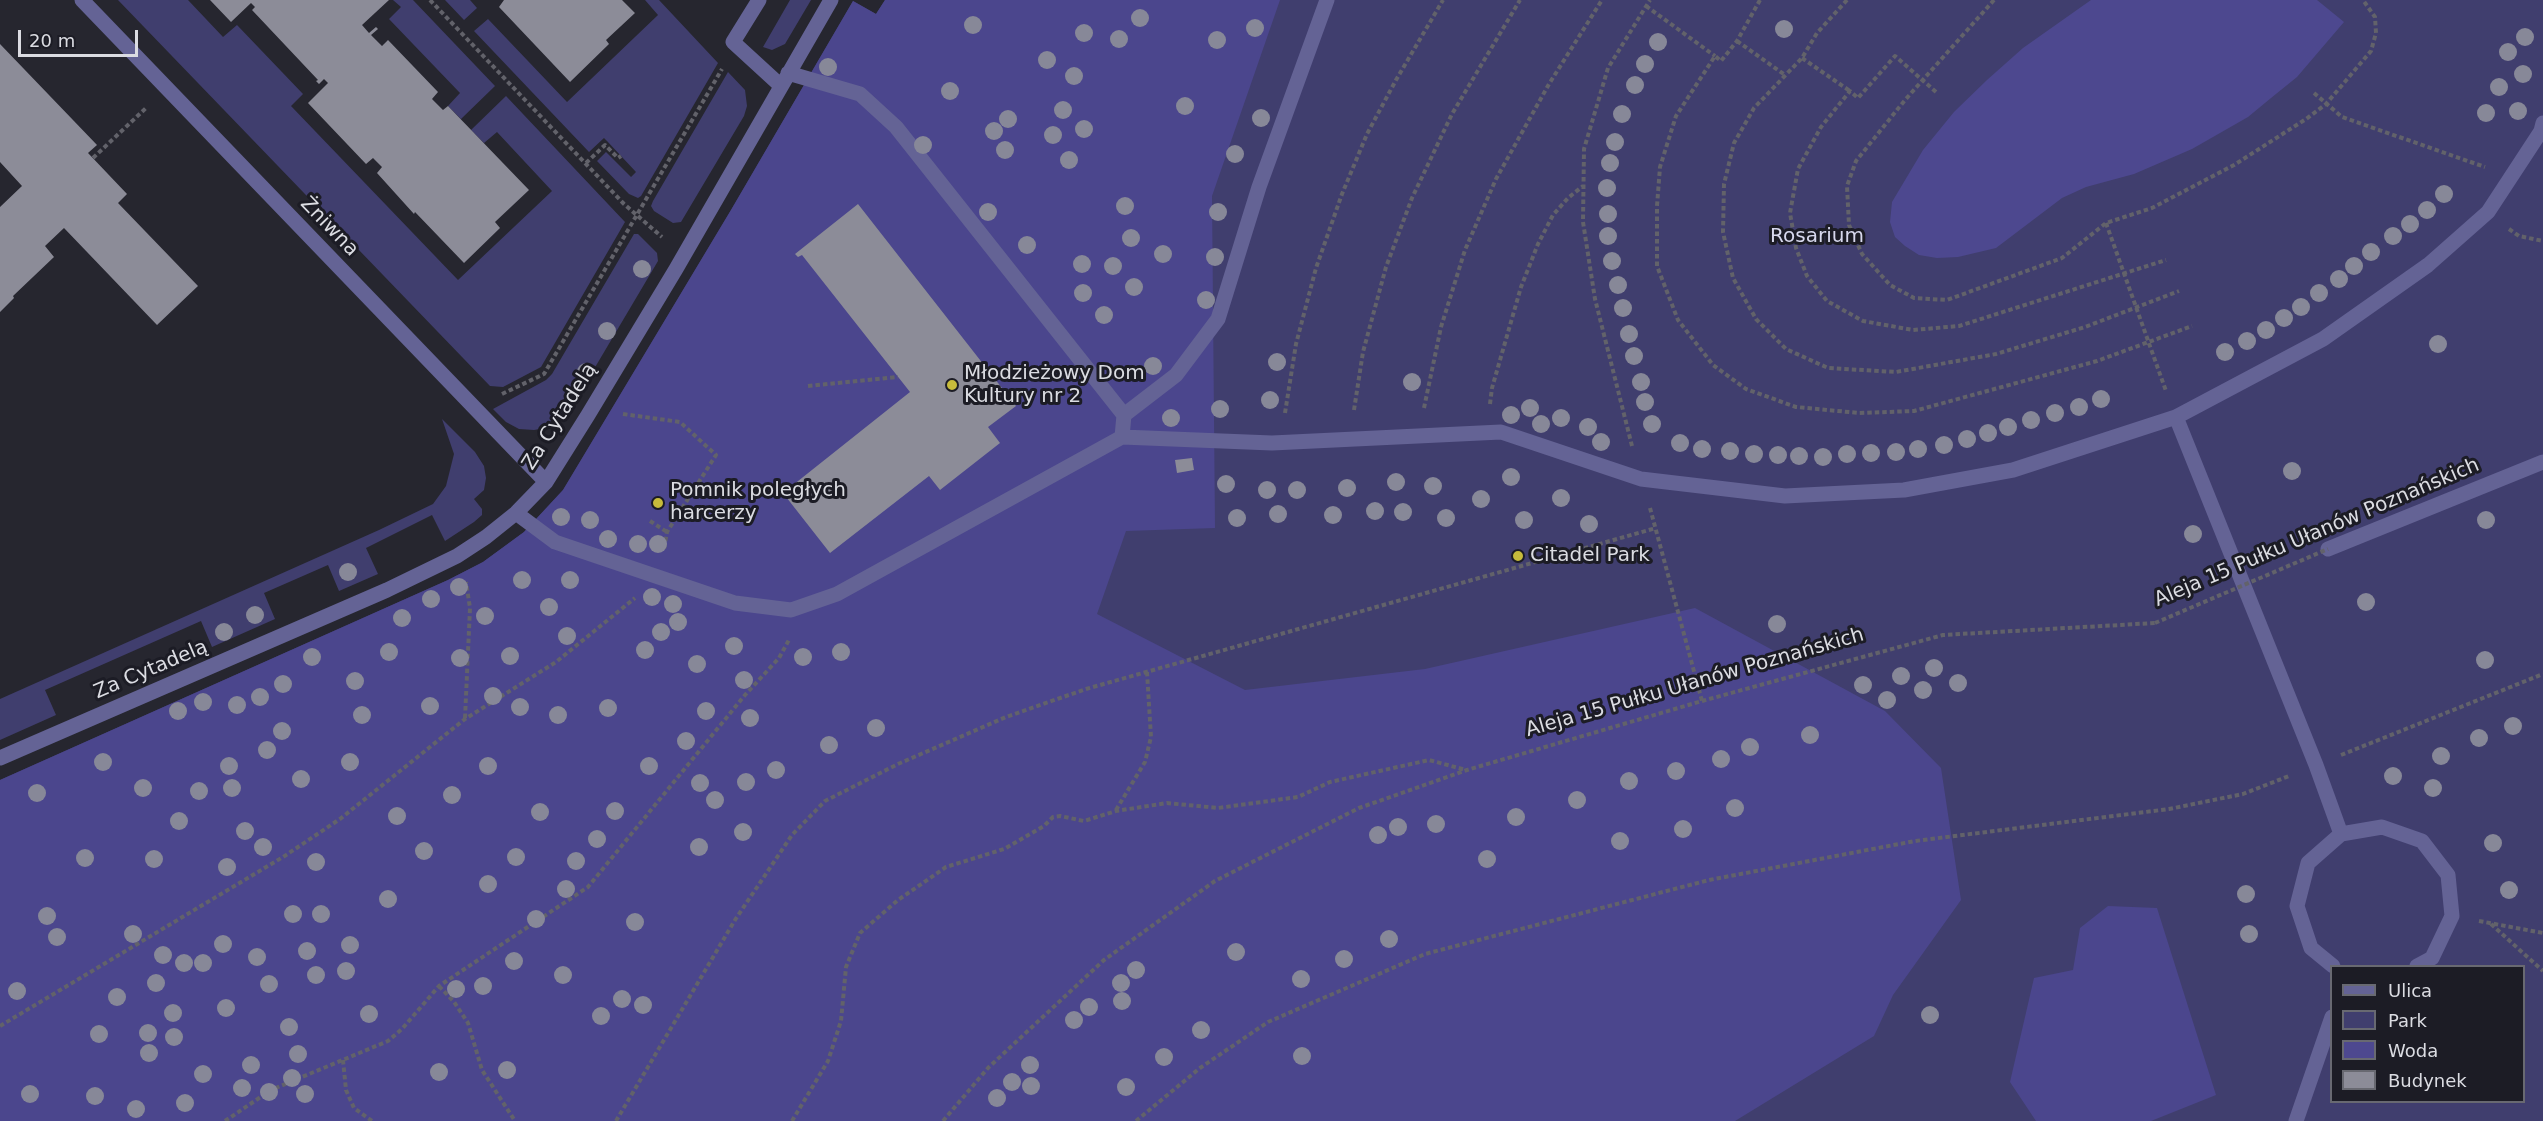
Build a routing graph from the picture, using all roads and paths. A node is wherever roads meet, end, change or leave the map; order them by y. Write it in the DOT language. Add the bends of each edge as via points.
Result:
graph roads {
  1 [pos="81,0"];
  2 [pos="430,0"];
  3 [pos="759,0"];
  4 [pos="831,0"];
  5 [pos="1327,0"];
  6 [pos="1443,0"];
  7 [pos="1520,0"];
  8 [pos="1650,0"];
  9 [pos="1760,0"];
  10 [pos="1847,0"];
  11 [pos="1994,0"];
  12 [pos="2363,0"];
  13 [pos="1601,1"];
  14 [pos="1646,6"];
  15 [pos="1737,41"];
  16 [pos="745,53"];
  17 [pos="1714,56"];
  18 [pos="1802,58"];
  19 [pos="1785,75"];
  20 [pos="785,79"];
  21 [pos="1923,82"];
  22 [pos="1851,91"];
  23 [pos="1936,92"];
  24 [pos="2314,93"];
  25 [pos="151,104"];
  26 [pos="2326,104"];
  27 [pos="2543,123"];
  28 [pos="621,156"];
  29 [pos="93,158"];
  30 [pos="586,163"];
  31 [pos="2511,176"];
  32 [pos="1584,186"];
  33 [pos="636,216"];
  34 [pos="2106,223"];
  35 [pos="684,255"];
  36 [pos="2166,260"];
  37 [pos="2124,275"];
  38 [pos="2179,291"];
  39 [pos="2136,308"];
  40 [pos="2192,326"];
  41 [pos="2148,342"];
  42 [pos="2158,369"];
  43 [pos="898,377"];
  44 [pos="808,386"];
  45 [pos="497,394"];
  46 [pos="591,410"];
  47 [pos="1124,415"];
  48 [pos="2176,417"];
  49 [pos="1486,433"];
  50 [pos="1420,436"];
  51 [pos="1122,437"];
  52 [pos="1354,439"];
  53 [pos="1283,443"];
  54 [pos="2543,462"];
  55 [pos="1641,479"];
  56 [pos="546,482"];
  57 [pos="516,513"];
  58 [pos="650,521"];
  59 [pos="1656,528"];
  60 [pos="667,532"];
  61 [pos="2328,549"];
  62 [pos="457,556"];
  63 [pos="660,578"];
  64 [pos="807,606"];
  65 [pos="1147,672"];
  66 [pos="2543,674"];
  67 [pos="1702,701"];
  68 [pos="465,719"];
  69 [pos="0,758"];
  70 [pos="2316,765"];
  71 [pos="1467,770"];
  72 [pos="1116,811"];
  73 [pos="2341,834"];
  74 [pos="2452,916"];
  75 [pos="2491,924"];
  76 [pos="2543,933"];
  77 [pos="2332,965"];
  78 [pos="2418,965"];
  79 [pos="2543,971"];
  80 [pos="439,986"];
  81 [pos="2330,1020"];
  82 [pos="0,1026"];
  83 [pos="343,1060"];
  84 [pos="225,1121"];
  85 [pos="372,1121"];
  86 [pos="515,1121"];
  87 [pos="616,1121"];
  88 [pos="792,1121"];
  89 [pos="943,1121"];
  90 [pos="1136,1121"];
  91 [pos="2296,1121"];
  1 -- 56 [label="street, Żniwna"];
  2 -- 30 [label="path"];
  3 -- 16 [label="street" via="733,42"];
  4 -- 20 [label="street, Za Cytadelą"];
  5 -- 47 [label="street" via="1259,187 1218,319 1176,375"];
  6 -- 53 [label="path" via="1367,134 1342,194 1296,344 1285,400"];
  7 -- 52 [label="path" via="1452,114 1412,198 1386,267 1363,352 1355,399"];
  8 -- 14 [label="path"];
  9 -- 15 [label="path"];
  10 -- 18 [label="path" via="1817,33"];
  11 -- 21 [label="path"];
  12 -- 26 [label="path" via="2375,17 2371,51"];
  13 -- 50 [label="path" via="1496,179 1465,250 1441,327"];
  14 -- 17 [label="path"];
  14 -- 32 [label="path" via="1608,68 1584,149"];
  15 -- 17 [label="path" via="1721,61"];
  15 -- 19 [label="path"];
  16 -- 20 [label="street"];
  16 -- 33 [label="path" via="723,68"];
  17 -- 41 [label="path" via="1676,116 1660,167 1657,266 1678,320 1713,365 1746,389 1796,406 1859,413 1914,411 2097,361"];
  18 -- 19 [label="path"];
  18 -- 22 [label="path"];
  19 -- 39 [label="path" via="1754,108 1734,143 1724,184 1723,232 1732,278 1756,319 1786,349 1828,368 1896,372 1996,354"];
  20 -- 35 [label="street, Za Cytadelą"];
  20 -- 47 [label="street" via="860,94 896,127"];
  21 -- 22 [label="path" via="1895,56 1858,98"];
  21 -- 23 [label="path"];
  21 -- 34 [label="path" via="1856,161 1847,186 1849,225 1862,254 1890,285 1914,298 1947,300 2062,258"];
  22 -- 37 [label="path" via="1821,127 1798,169 1790,213 1796,248 1807,276 1827,301 1863,321 1913,330 1959,326"];
  24 -- 26 [label="path"];
  25 -- 29 [label="path"];
  26 -- 31 [label="path" via="2342,117"];
  26 -- 34 [label="path" via="2234,165 2152,208"];
  27 -- 31 [label="street"];
  28 -- 30 [label="path" via="618,158 605,145"];
  30 -- 33 [label="path"];
  31 -- 48 [label="street" via="2488,212 2428,265 2323,339"];
  32 -- 49 [label="path" via="1553,215 1538,244 1521,287 1492,388"];
  32 -- 55 [label="path" via="1583,222 1594,299"];
  33 -- 35 [label="path"];
  33 -- 45 [label="path" via="544,374"];
  34 -- 37 [label="path"];
  35 -- 46 [label="street, Za Cytadelą"];
  36 -- 37 [label="path"];
  37 -- 39 [label="path"];
  38 -- 39 [label="path"];
  39 -- 41 [label="path"];
  40 -- 41 [label="path"];
  41 -- 42 [label="path"];
  43 -- 44 [label="path"];
  46 -- 56 [label="street, Za Cytadelą"];
  46 -- 60 [label="path" via="680,422 716,455"];
  47 -- 51 [label="street"];
  48 -- 55 [label="street" via="2013,470 1904,490 1785,496"];
  48 -- 70 [label="street"];
  49 -- 50 [label="street"];
  49 -- 55 [label="street" via="1501,432"];
  50 -- 52 [label="street"];
  51 -- 53 [label="street"];
  51 -- 64 [label="street" via="837,594"];
  52 -- 53 [label="street"];
  54 -- 61 [label="street, Aleja 15 Pułku Ułanów Poznańskich"];
  55 -- 59 [label="path"];
  56 -- 57 [label="street, Za Cytadelą"];
  57 -- 62 [label="street, Za Cytadelą"];
  57 -- 63 [label="street" via="555,542"];
  58 -- 60 [label="path"];
  59 -- 65 [label="path"];
  59 -- 67 [label="path"];
  60 -- 63 [label="path"];
  61 -- 67 [label="path, Aleja 15 Pułku Ułanów Poznańskich, bridge" via="2155,623 1943,635"];
  62 -- 68 [label="path" via="468,587 470,608"];
  62 -- 69 [label="street, Za Cytadelą"];
  63 -- 64 [label="street" via="735,603 791,610"];
  63 -- 68 [label="path" via="556,662"];
  64 -- 80 [label="path" via="779,658 588,887"];
  65 -- 72 [label="path" via="1151,737 1145,762"];
  65 -- 87 [label="path" via="1006,717 825,801 792,835 735,920"];
  66 -- 70 [label="path"];
  67 -- 71 [label="path, Aleja 15 Pułku Ułanów Poznańskich"];
  68 -- 82 [label="path" via="340,819 283,857"];
  70 -- 73 [label="street"];
  70 -- 90 [label="path" via="2243,794 2169,809 1915,841 1709,880 1425,954 1268,1022 1200,1068"];
  71 -- 72 [label="path" via="1429,760 1330,782 1298,797 1218,808 1167,803"];
  71 -- 89 [label="path, Aleja 15 Pułku Ułanów Poznańskich" via="1359,808 1215,881 1104,960 988,1068"];
  72 -- 88 [label="path" via="1084,821 1053,817 1004,849 946,867 898,900 860,933 846,967 841,1021 828,1061"];
  73 -- 74 [label="street" via="2382,826 2422,841 2448,875"];
  73 -- 77 [label="street" via="2308,863 2297,906 2311,948"];
  74 -- 75 [label="path"];
  74 -- 78 [label="street" via="2432,958"];
  75 -- 76 [label="path"];
  75 -- 79 [label="path"];
  80 -- 83 [label="path" via="388,1041"];
  80 -- 86 [label="path" via="468,1023 482,1070"];
  81 -- 91 [label="street"];
  83 -- 84 [label="path" via="272,1090"];
  83 -- 85 [label="path" via="346,1090 354,1108"];
}
